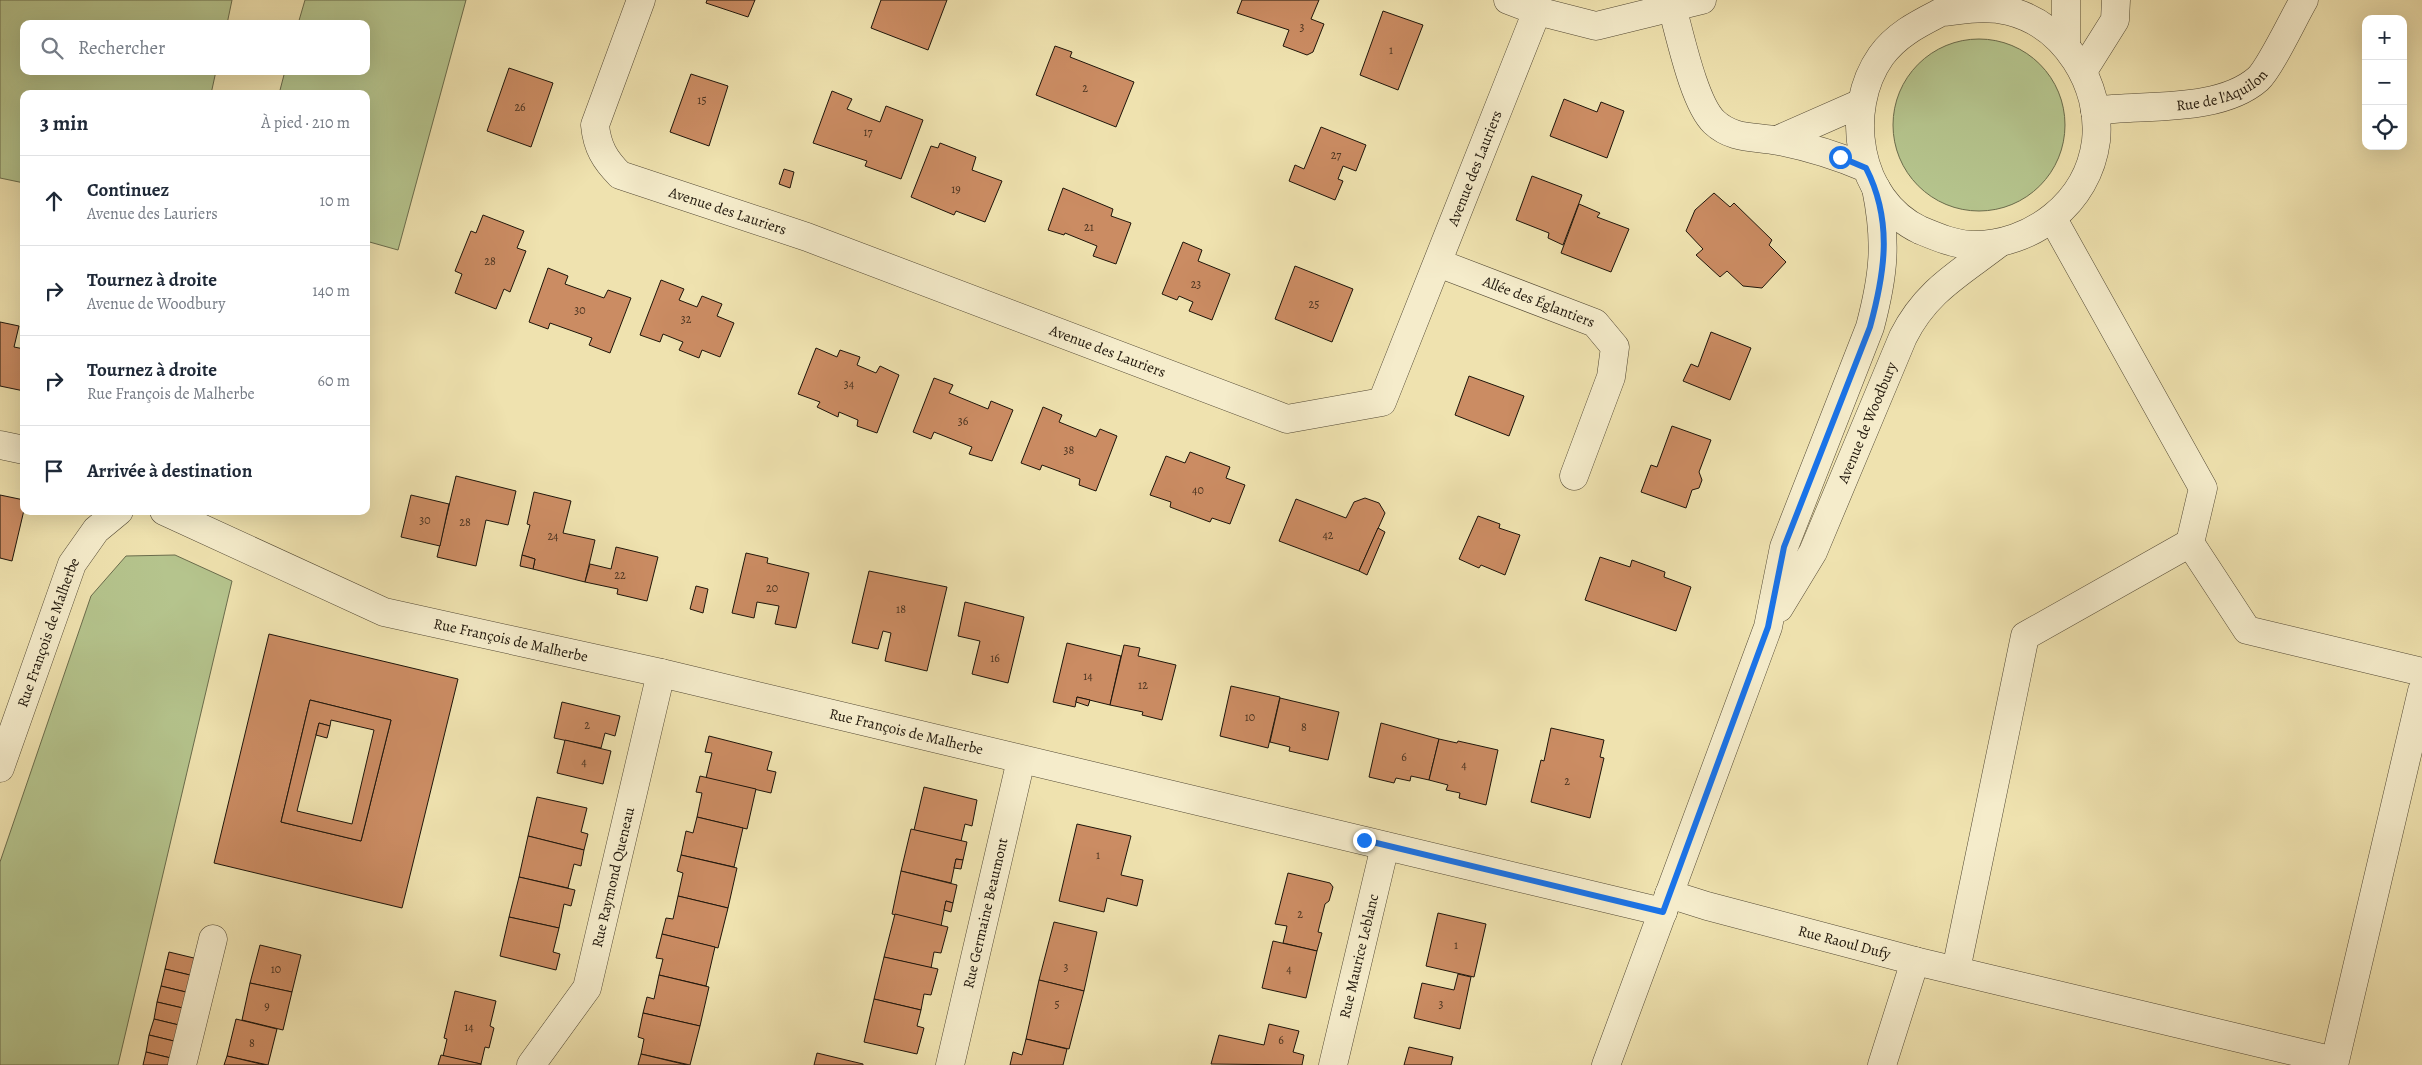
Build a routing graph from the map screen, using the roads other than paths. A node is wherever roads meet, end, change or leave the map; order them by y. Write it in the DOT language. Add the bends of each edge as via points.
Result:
graph roads {
  1 [pos="641,0"];
  2 [pos="1508,0"];
  3 [pos="1702,0"];
  4 [pos="2066,0"];
  5 [pos="2116,0"];
  6 [pos="2304,0"];
  7 [pos="1953,6"];
  8 [pos="1672,7"];
  9 [pos="1537,11"];
  10 [pos="2066,46"];
  11 [pos="2083,71"];
  12 [pos="1861,103"];
  13 [pos="2095,111"];
  14 [pos="1777,140"];
  15 [pos="1871,178"];
  16 [pos="2053,219"];
  17 [pos="1998,244"];
  18 [pos="1438,263"];
  19 [pos="0,445"];
  20 [pos="20,449"];
  21 [pos="1574,476"];
  22 [pos="114,515"];
  23 [pos="173,515"];
  24 [pos="2190,543"];
  25 [pos="1768,627"];
  26 [pos="2422,672"];
  27 [pos="662,673"];
  28 [pos="2422,691"];
  29 [pos="1021,760"];
  30 [pos="0,768"];
  31 [pos="1385,846"];
  32 [pos="1666,903"];
  33 [pos="213,939"];
  34 [pos="1915,961"];
  35 [pos="1956,970"];
  36 [pos="182,1065"];
  37 [pos="531,1065"];
  38 [pos="950,1065"];
  39 [pos="1333,1065"];
  40 [pos="1606,1065"];
  41 [pos="1882,1065"];
  1 -- 18 [label="street, Avenue des Lauriers" via="595,125 596,141 602,154 620,176 807,237 1287,419 1382,402"];
  2 -- 9 [label="street"];
  3 -- 8 [label="street"];
  4 -- 10 [label="street"];
  5 -- 11 [label="street" via="2115,20"];
  6 -- 13 [label="street, Rue de l'Aquilon" via="2259,78 2239,91 2219,99"];
  7 -- 10 [label="street, Avenue de Woodbury" via="2010,11 2041,25"];
  7 -- 12 [label="street, Avenue de Woodbury" via="1899,36 1881,56 1868,78"];
  8 -- 9 [label="street" via="1596,26"];
  8 -- 14 [label="street" via="1699,98 1714,122 1743,138"];
  9 -- 18 [label="street, Avenue des Lauriers"];
  10 -- 11 [label="street, Avenue de Woodbury"];
  11 -- 13 [label="street, Avenue de Woodbury"];
  12 -- 14 [label="street"];
  12 -- 15 [label="street, Avenue de Woodbury" via="1859,136"];
  13 -- 16 [label="street, Avenue de Woodbury" via="2096,141 2088,170 2074,197"];
  14 -- 15 [label="street" via="1840,157"];
  15 -- 17 [label="street, Avenue de Woodbury" via="1901,216 1916,228 1942,240 1970,245"];
  15 -- 25 [label="street, Avenue de Woodbury" via="1882,219 1884,252 1880,289 1870,327 1784,547"];
  16 -- 17 [label="street, Avenue de Woodbury" via="2027,234"];
  16 -- 24 [label="street" via="2203,488"];
  17 -- 25 [label="street, Avenue de Woodbury" via="1944,284 1914,315 1812,552"];
  18 -- 21 [label="street, Allée des Églantiers" via="1595,323 1615,347 1611,377"];
  19 -- 20 [label="street"];
  22 -- 30 [label="street, Rue François de Malherbe" via="96,530 72,564"];
  23 -- 27 [label="street, Rue François de Malherbe" via="384,612"];
  24 -- 26 [label="street" via="2247,630"];
  24 -- 35 [label="street" via="2025,636"];
  25 -- 32 [label="street, Avenue de Woodbury"];
  27 -- 29 [label="street, Rue François de Malherbe"];
  27 -- 37 [label="street, Rue Raymond Queneau" via="587,988"];
  28 -- 35 [label="street, Rue Raoul Dufy" via="2335,1061"];
  29 -- 31 [label="street, Rue François de Malherbe"];
  29 -- 38 [label="street, Rue Germaine Beaumont"];
  31 -- 32 [label="street, Rue François de Malherbe"];
  31 -- 39 [label="street, Rue Maurice Leblanc"];
  32 -- 34 [label="street, Rue Raoul Dufy" via="1707,906"];
  32 -- 40 [label="street, Avenue de Woodbury"];
  33 -- 36 [label="street"];
  34 -- 35 [label="street, Rue Raoul Dufy"];
  34 -- 41 [label="street"];
}
